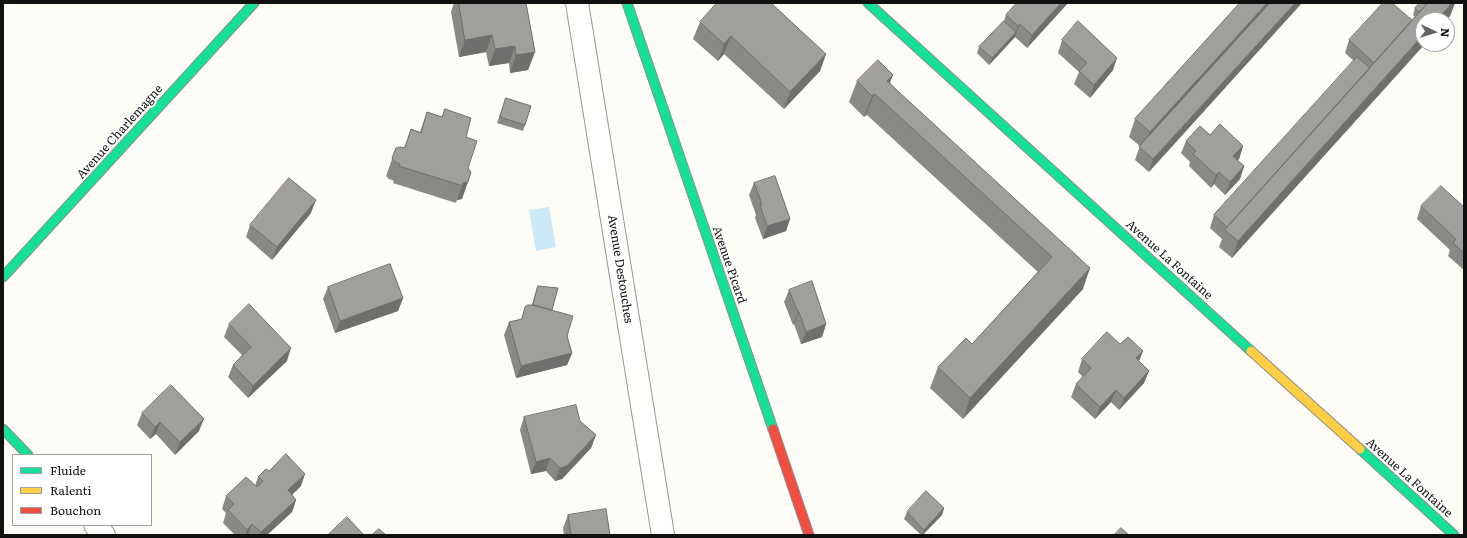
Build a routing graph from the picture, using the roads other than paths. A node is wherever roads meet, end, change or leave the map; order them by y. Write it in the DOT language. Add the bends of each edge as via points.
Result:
graph roads {
  1 [pos="254,3"];
  2 [pos="577,3"];
  3 [pos="627,3"];
  4 [pos="868,3"];
  5 [pos="3,277"];
  6 [pos="3,429"];
  7 [pos="27,454"];
  8 [pos="95,526"];
  9 [pos="104,535"];
  10 [pos="663,535"];
  11 [pos="809,535"];
  12 [pos="1454,535"];
  1 -- 5 [label="street, Avenue Charlemagne"];
  2 -- 10 [label="street, Avenue Destouches"];
  3 -- 11 [label="street, Avenue Picard"];
  4 -- 12 [label="street, Avenue La Fontaine"];
  6 -- 7 [label="street"];
  8 -- 9 [label="street"];
}
